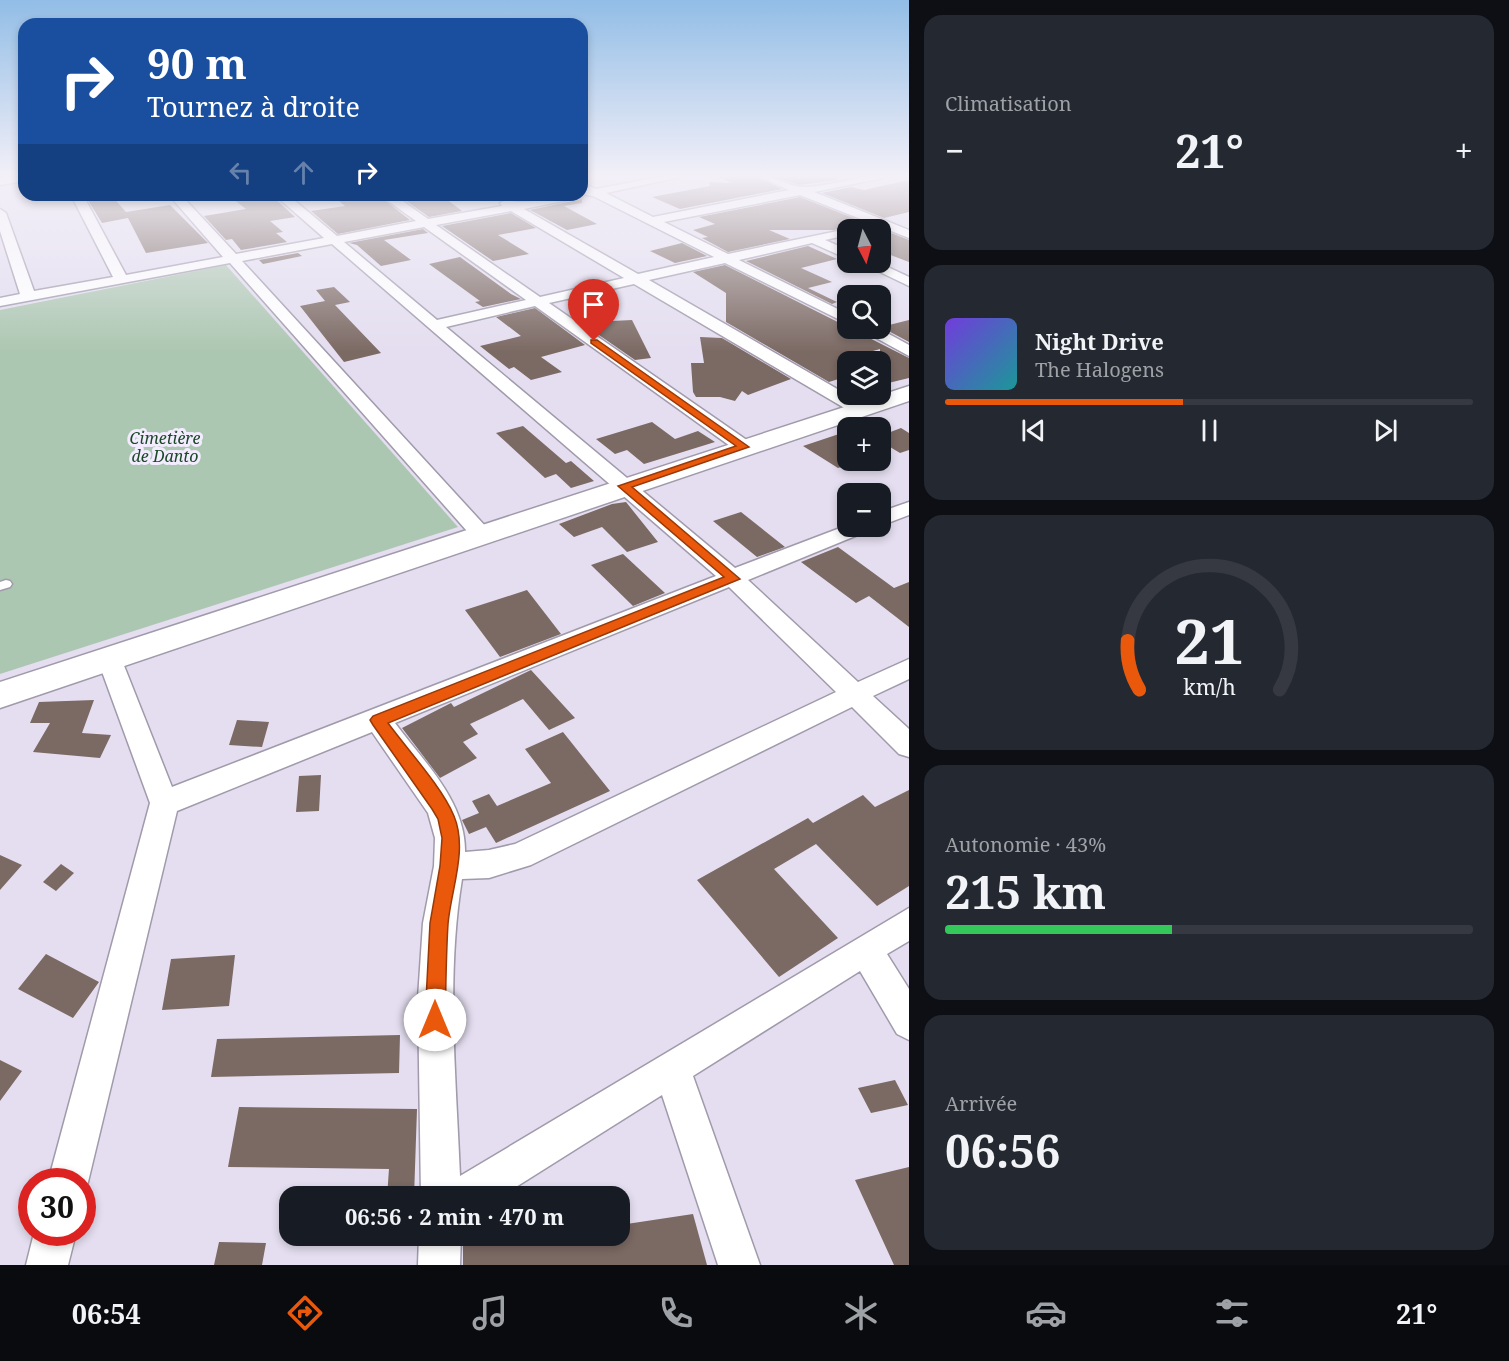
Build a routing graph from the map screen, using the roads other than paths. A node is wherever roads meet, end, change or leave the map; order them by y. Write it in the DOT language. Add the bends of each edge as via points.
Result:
graph roads {
  1 [pos="4,234"];
  2 [pos="98,234"];
  3 [pos="210,234"];
  4 [pos="326,234"];
  5 [pos="363,234"];
  6 [pos="442,234"];
  7 [pos="559,234"];
  8 [pos="678,234"];
  9 [pos="835,234"];
  10 [pos="813,239"];
  11 [pos="333,240"];
  12 [pos="837,250"];
  13 [pos="7,253"];
  14 [pos="231,258"];
  15 [pos="727,259"];
  16 [pos="889,273"];
  17 [pos="121,279"];
  18 [pos="636,279"];
  19 [pos="909,282"];
  20 [pos="28,296"];
  21 [pos="0,302"];
  22 [pos="538,302"];
  23 [pos="837,314"];
  24 [pos="434,325"];
  25 [pos="886,339"];
  26 [pos="909,351"];
  27 [pos="909,393"];
  28 [pos="859,409"];
  29 [pos="744,447"];
  30 [pos="624,486"];
  31 [pos="909,508"];
  32 [pos="891,515"];
  33 [pos="481,534"];
  34 [pos="837,537"];
  35 [pos="734,579"];
  36 [pos="110,658"];
  37 [pos="909,668"];
  38 [pos="856,693"];
  39 [pos="0,695"];
  40 [pos="378,720"];
  41 [pos="909,746"];
  42 [pos="164,803"];
  43 [pos="449,866"];
  44 [pos="909,924"];
  45 [pos="866,950"];
  46 [pos="909,1022"];
  47 [pos="672,1069"];
  48 [pos="72,1168"];
  49 [pos="441,1186"];
  50 [pos="481,1186"];
  51 [pos="52,1246"];
  52 [pos="440,1246"];
  53 [pos="47,1265"];
  54 [pos="439,1265"];
  55 [pos="739,1265"];
  1 -- 13 [label="street"];
  2 -- 17 [label="street"];
  3 -- 14 [label="street"];
  4 -- 11 [label="street"];
  5 -- 11 [label="street"];
  6 -- 22 [label="street"];
  7 -- 18 [label="street"];
  8 -- 15 [label="street"];
  9 -- 10 [label="street"];
  10 -- 12 [label="street"];
  10 -- 15 [label="street"];
  11 -- 14 [label="street"];
  11 -- 24 [label="street"];
  13 -- 20 [label="street"];
  14 -- 17 [label="street"];
  14 -- 33 [label="street"];
  15 -- 18 [label="street"];
  15 -- 23 [label="street"];
  16 -- 19 [label="street"];
  17 -- 20 [label="street"];
  18 -- 22 [label="street"];
  18 -- 28 [label="street"];
  20 -- 21 [label="street"];
  22 -- 24 [label="street"];
  22 -- 29 [label="street"];
  24 -- 30 [label="street"];
  25 -- 26 [label="street"];
  27 -- 28 [label="street"];
  28 -- 29 [label="street"];
  29 -- 30 [label="street"];
  30 -- 33 [label="street"];
  30 -- 35 [label="street"];
  31 -- 32 [label="street"];
  33 -- 36 [label="street"];
  34 -- 35 [label="street"];
  35 -- 38 [label="street"];
  35 -- 40 [label="street"];
  36 -- 39 [label="street"];
  36 -- 42 [label="street"];
  37 -- 38 [label="street"];
  38 -- 41 [label="street"];
  38 -- 43 [label="street" via="520,856 489,864"];
  40 -- 42 [label="street"];
  40 -- 43 [label="street" via="446,818"];
  42 -- 48 [label="street"];
  43 -- 49 [label="street" via="439,923 435,998"];
  44 -- 45 [label="street"];
  45 -- 46 [label="street"];
  45 -- 47 [label="street"];
  47 -- 50 [label="street"];
  47 -- 55 [label="street"];
  51 -- 53 [label="street"];
  52 -- 54 [label="street"];
}
